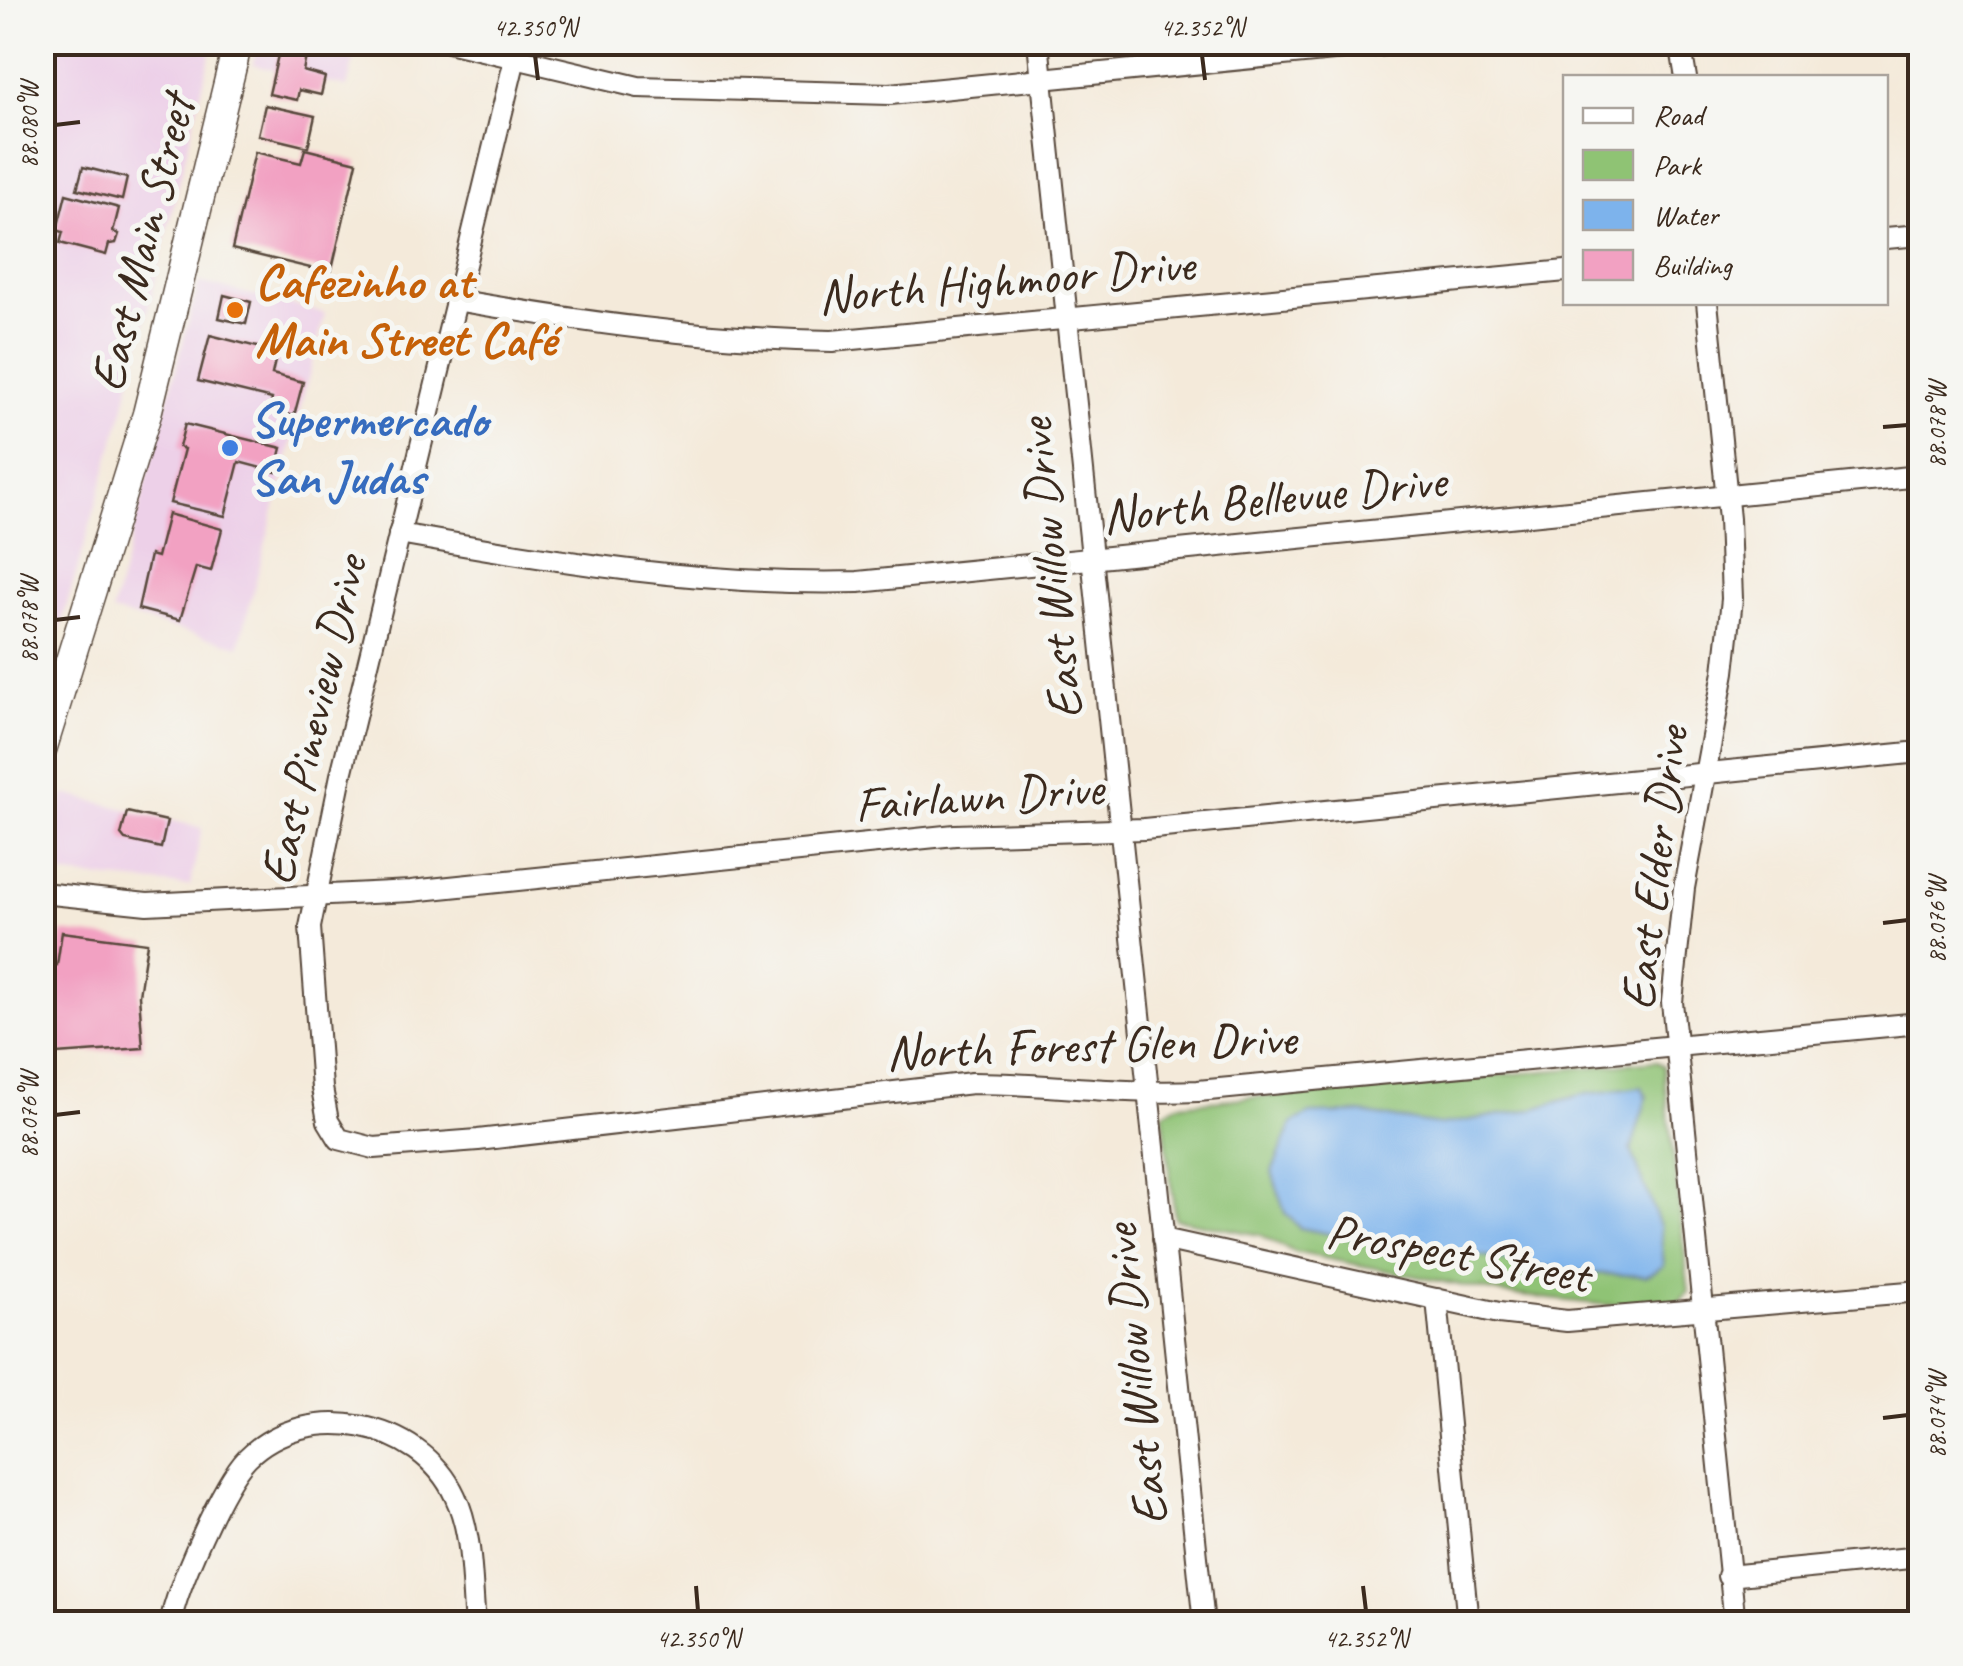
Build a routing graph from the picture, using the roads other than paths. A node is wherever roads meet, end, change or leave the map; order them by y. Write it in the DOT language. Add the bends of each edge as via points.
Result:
graph roads {
  1 [pos="238,42"];
  2 [pos="448,42"];
  3 [pos="1038,42"];
  4 [pos="1415,42"];
  5 [pos="1680,42"];
  6 [pos="517,50"];
  7 [pos="1686,75"];
  8 [pos="1042,80"];
  9 [pos="1920,235"];
  10 [pos="1888,238"];
  11 [pos="1563,271"];
  12 [pos="455,300"];
  13 [pos="1707,305"];
  14 [pos="1067,320"];
  15 [pos="1920,476"];
  16 [pos="1726,496"];
  17 [pos="399,534"];
  18 [pos="1092,560"];
  19 [pos="42,750"];
  20 [pos="1920,752"];
  21 [pos="1705,775"];
  22 [pos="1120,829"];
  23 [pos="42,893"];
  24 [pos="316,897"];
  25 [pos="1920,1023"];
  26 [pos="1675,1046"];
  27 [pos="321,1071"];
  28 [pos="1148,1094"];
  29 [pos="1163,1238"];
  30 [pos="1920,1291"];
  31 [pos="1437,1300"];
  32 [pos="1703,1313"];
  33 [pos="1920,1557"];
  34 [pos="1728,1576"];
  35 [pos="170,1624"];
  36 [pos="475,1624"];
  37 [pos="1204,1624"];
  38 [pos="1468,1624"];
  39 [pos="1734,1624"];
  1 -- 19 [label="main road, East Main Street" via="147,414"];
  2 -- 6 [label="street"];
  3 -- 8 [label="street, East Willow Drive"];
  4 -- 8 [label="street"];
  5 -- 7 [label="street"];
  6 -- 8 [label="street" via="638,86 732,92 890,94"];
  6 -- 12 [label="street, East Pineview Drive"];
  8 -- 14 [label="street, East Willow Drive"];
  9 -- 10 [label="street"];
  11 -- 14 [label="street, North Highmoor Drive"];
  12 -- 14 [label="street, North Highmoor Drive" via="727,339 832,341"];
  12 -- 17 [label="street, East Pineview Drive"];
  13 -- 16 [label="street, East Elder Drive"];
  14 -- 18 [label="street, East Willow Drive"];
  15 -- 16 [label="street, North Bellevue Drive"];
  16 -- 18 [label="street, North Bellevue Drive"];
  16 -- 21 [label="street, East Elder Drive" via="1732,599"];
  17 -- 18 [label="street, North Bellevue Drive" via="596,568 768,584"];
  17 -- 24 [label="street, East Pineview Drive"];
  18 -- 22 [label="street, East Willow Drive"];
  20 -- 21 [label="street, Fairlawn Drive"];
  21 -- 22 [label="street, Fairlawn Drive"];
  21 -- 26 [label="street, East Elder Drive" via="1684,888 1672,1002"];
  22 -- 24 [label="street, Fairlawn Drive" via="955,835"];
  22 -- 28 [label="street, East Willow Drive"];
  23 -- 24 [label="street, Fairlawn Drive" via="146,904"];
  24 -- 27 [label="street, East Pineview Drive" via="310,927"];
  25 -- 26 [label="street, North Forest Glen Drive"];
  26 -- 28 [label="street, North Forest Glen Drive"];
  26 -- 32 [label="street, East Elder Drive"];
  27 -- 28 [label="street, North Forest Glen Drive" via="328,1122 339,1139 374,1148 972,1084"];
  28 -- 29 [label="street, East Willow Drive"];
  29 -- 31 [label="street, Prospect Street"];
  29 -- 37 [label="street, East Willow Drive"];
  30 -- 32 [label="street, Prospect Street"];
  31 -- 32 [label="street, Prospect Street" via="1567,1322"];
  31 -- 38 [label="street"];
  32 -- 34 [label="street, East Elder Drive"];
  33 -- 34 [label="street"];
  34 -- 39 [label="street, East Elder Drive"];
  35 -- 36 [label="street" via="236,1470 292,1430 346,1424 374,1428 417,1449 455,1495 465,1526"];
}
